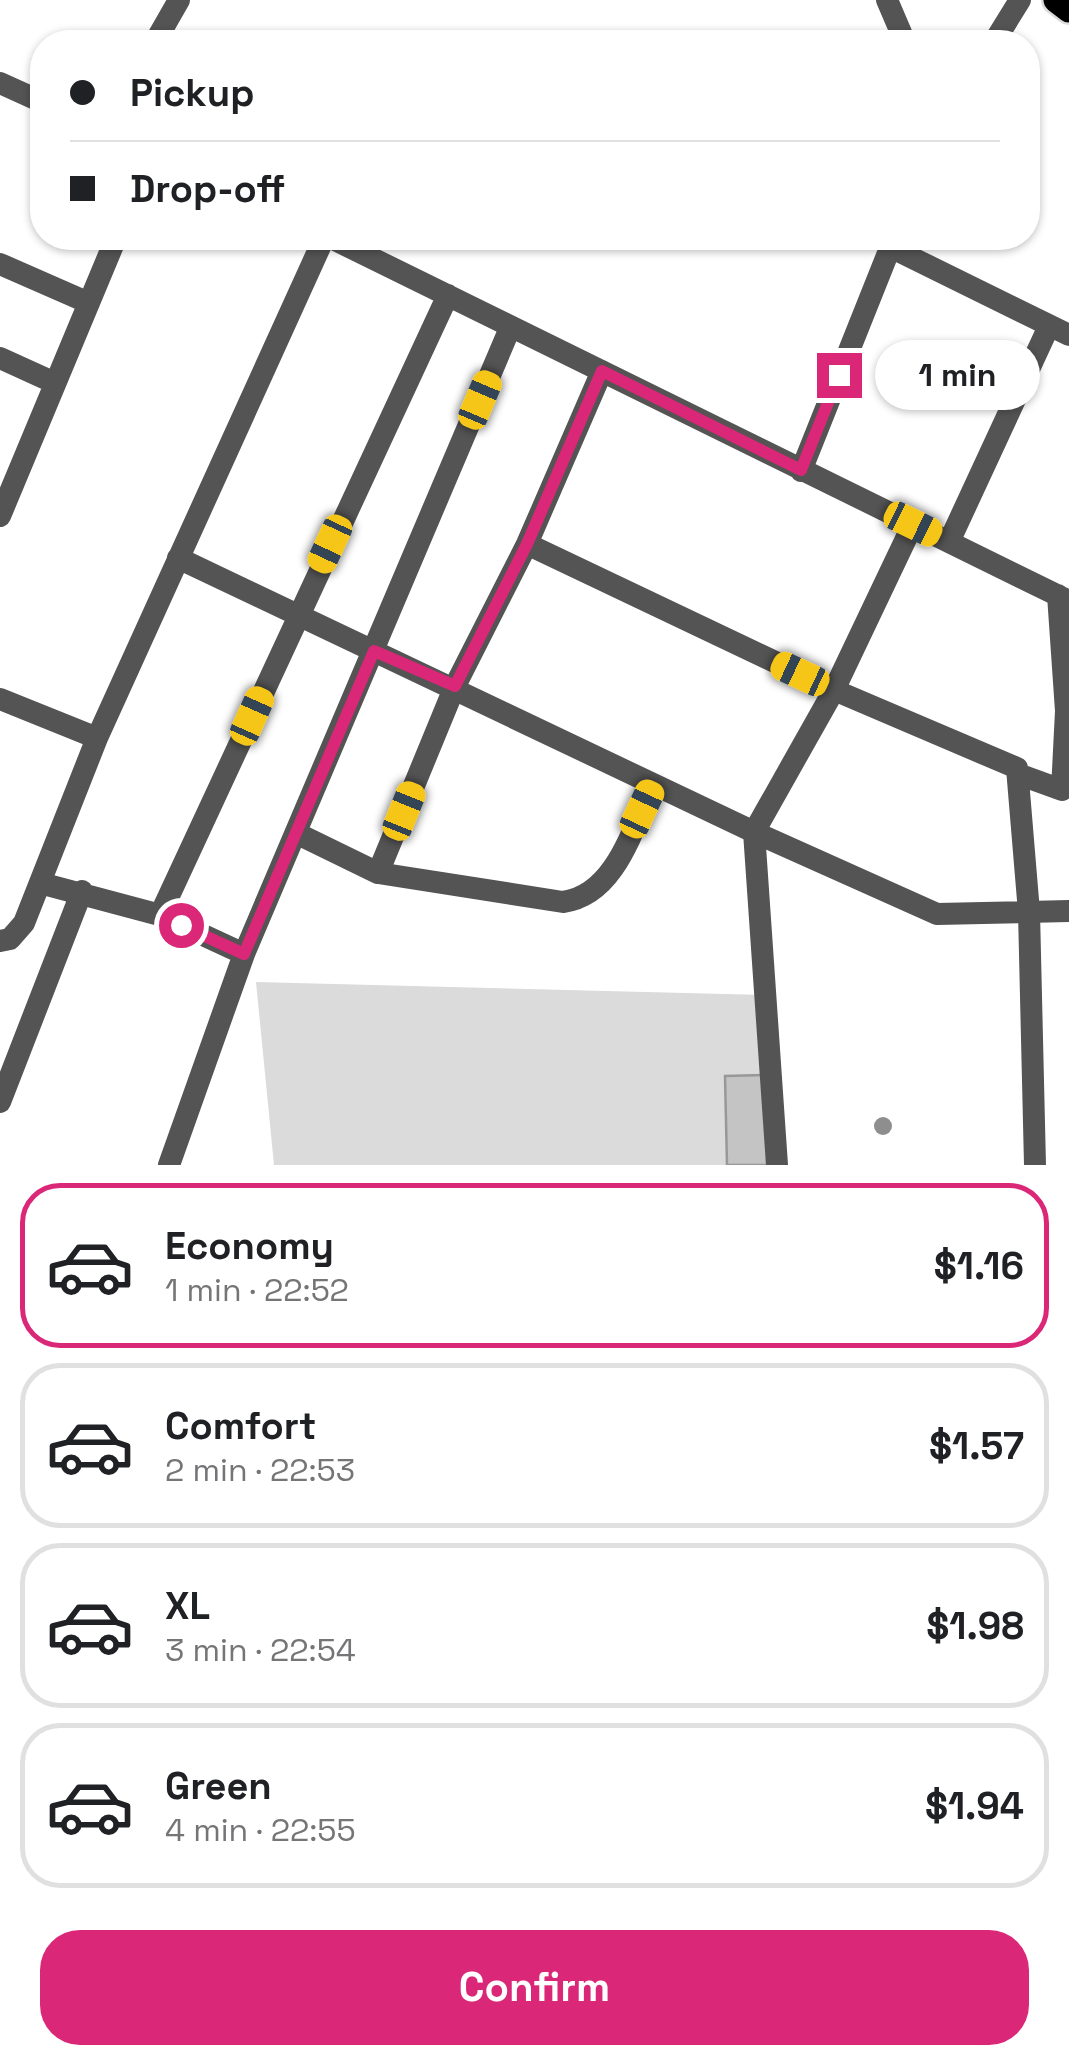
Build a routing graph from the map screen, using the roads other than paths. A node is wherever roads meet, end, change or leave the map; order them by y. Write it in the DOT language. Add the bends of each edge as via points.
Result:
graph roads {
  1 [pos="179,0"];
  2 [pos="887,0"];
  3 [pos="1020,0"];
  4 [pos="1056,0"];
  5 [pos="1069,10"];
  6 [pos="162,30"];
  7 [pos="900,30"];
  8 [pos="1001,30"];
  9 [pos="0,84"];
  10 [pos="30,97"];
  11 [pos="111,250"];
  12 [pos="321,250"];
  13 [pos="352,250"];
  14 [pos="889,250"];
  15 [pos="907,250"];
  16 [pos="0,264"];
  17 [pos="448,295"];
  18 [pos="89,303"];
  19 [pos="510,328"];
  20 [pos="1059,330"];
  21 [pos="0,358"];
  22 [pos="602,371"];
  23 [pos="55,383"];
  24 [pos="801,470"];
  25 [pos="0,516"];
  26 [pos="913,524"];
  27 [pos="949,542"];
  28 [pos="527,544"];
  29 [pos="178,558"];
  30 [pos="1063,598"];
  31 [pos="297,616"];
  32 [pos="374,651"];
  33 [pos="455,686"];
  34 [pos="834,690"];
  35 [pos="0,700"];
  36 [pos="97,738"];
  37 [pos="1018,774"];
  38 [pos="653,784"];
  39 [pos="754,832"];
  40 [pos="296,833"];
  41 [pos="378,873"];
  42 [pos="40,883"];
  43 [pos="82,891"];
  44 [pos="1069,911"];
  45 [pos="1029,912"];
  46 [pos="160,916"];
  47 [pos="0,942"];
  48 [pos="244,954"];
  49 [pos="0,1102"];
  50 [pos="169,1165"];
  51 [pos="776,1165"];
  52 [pos="1035,1165"];
  1 -- 6 [label="street"];
  2 -- 7 [label="street"];
  3 -- 8 [label="street"];
  4 -- 5 [label="main road"];
  9 -- 10 [label="street"];
  11 -- 18 [label="street"];
  12 -- 29 [label="street"];
  13 -- 17 [label="street"];
  14 -- 24 [label="street"];
  15 -- 20 [label="street"];
  16 -- 18 [label="street"];
  17 -- 19 [label="street"];
  17 -- 31 [label="street"];
  18 -- 23 [label="street"];
  19 -- 22 [label="street"];
  19 -- 32 [label="street"];
  20 -- 27 [label="street"];
  21 -- 23 [label="street"];
  22 -- 24 [label="street"];
  22 -- 28 [label="street"];
  23 -- 25 [label="street"];
  24 -- 26 [label="street"];
  26 -- 27 [label="street"];
  26 -- 34 [label="street"];
  27 -- 30 [label="street"];
  28 -- 33 [label="street"];
  28 -- 34 [label="street"];
  29 -- 31 [label="street"];
  29 -- 36 [label="street"];
  30 -- 37 [label="street" via="1062,790"];
  31 -- 32 [label="street"];
  31 -- 46 [label="street"];
  32 -- 33 [label="street"];
  32 -- 40 [label="street"];
  33 -- 38 [label="street"];
  33 -- 41 [label="street"];
  34 -- 37 [label="street" via="1018,768"];
  34 -- 39 [label="street"];
  35 -- 36 [label="street"];
  36 -- 42 [label="street"];
  37 -- 45 [label="street"];
  38 -- 39 [label="street"];
  38 -- 41 [label="street" via="618,860 581,900"];
  39 -- 45 [label="street" via="937,914"];
  39 -- 51 [label="street"];
  40 -- 41 [label="street"];
  40 -- 48 [label="street"];
  42 -- 43 [label="street"];
  42 -- 47 [label="street" via="24,923"];
  43 -- 46 [label="street"];
  43 -- 49 [label="street"];
  44 -- 45 [label="street"];
  45 -- 52 [label="street"];
  46 -- 48 [label="street"];
  48 -- 50 [label="street"];
}
